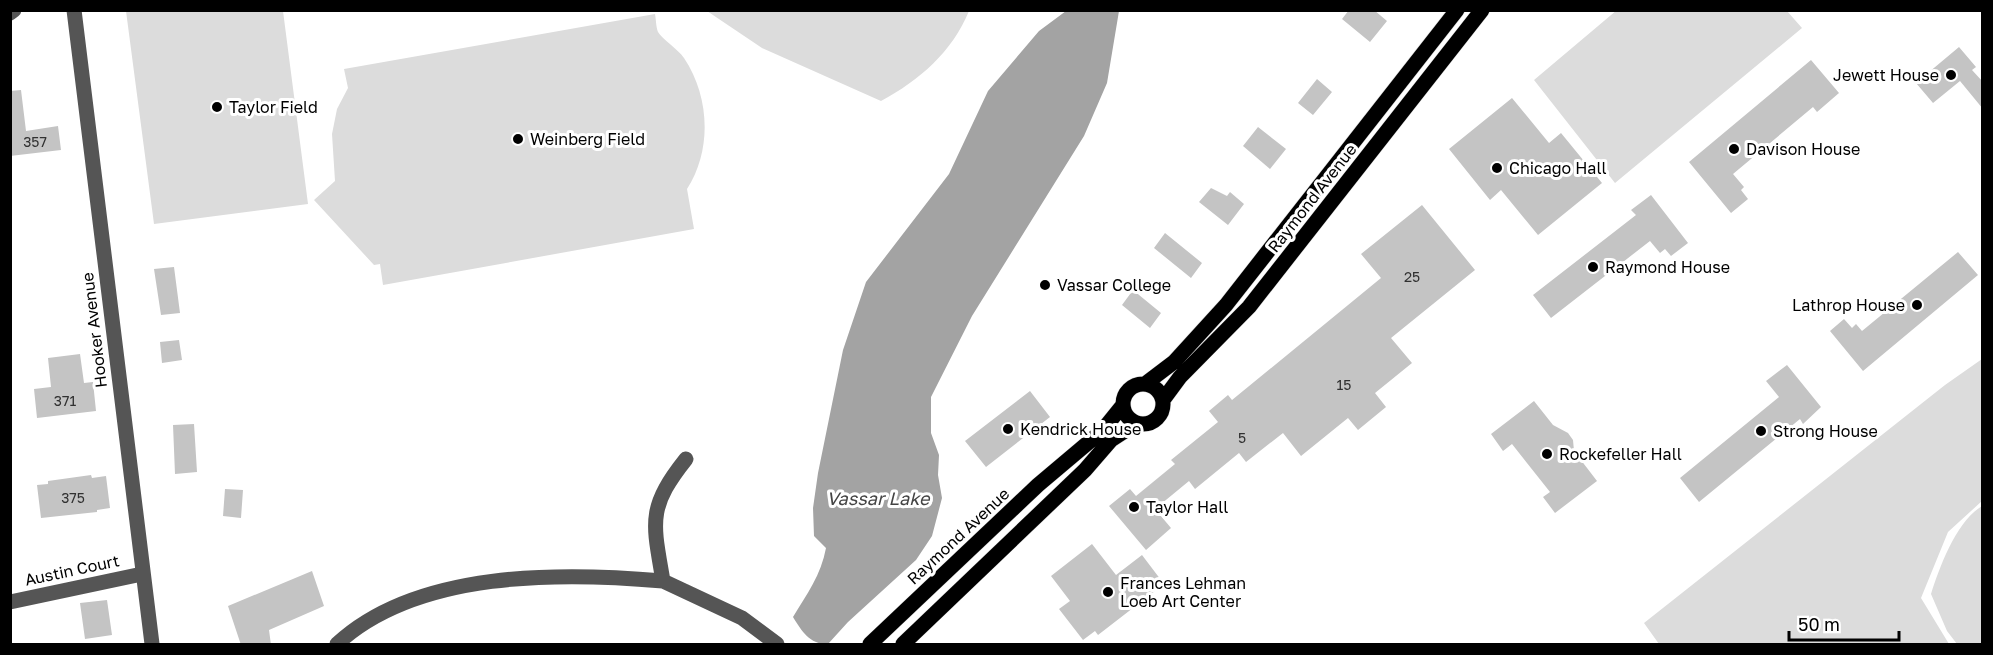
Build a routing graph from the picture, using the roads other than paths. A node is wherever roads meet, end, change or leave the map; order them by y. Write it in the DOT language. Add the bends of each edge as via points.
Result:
graph roads {
  1 [pos="74,10"];
  2 [pos="1457,10"];
  3 [pos="1482,10"];
  4 [pos="1145,384"];
  5 [pos="1163,400"];
  6 [pos="1123,405"];
  7 [pos="1137,423"];
  8 [pos="686,459"];
  9 [pos="142,574"];
  10 [pos="663,581"];
  11 [pos="10,602"];
  12 [pos="152,645"];
  13 [pos="337,645"];
  14 [pos="777,645"];
  15 [pos="870,645"];
  16 [pos="903,645"];
  1 -- 9 [label="street, Hooker Avenue"];
  2 -- 4 [label="main road, Raymond Avenue" via="1226,305 1174,362"];
  3 -- 5 [label="main road, Raymond Avenue" via="1249,307 1180,377"];
  4 -- 5 [label="main road" via="1155,387"];
  4 -- 6 [label="main road, Raymond Avenue" via="1131,388"];
  5 -- 7 [label="main road, Raymond Avenue" via="1156,420"];
  6 -- 7 [label="main road" via="1127,416"];
  6 -- 15 [label="main road, Raymond Avenue" via="1102,430 1038,485"];
  7 -- 16 [label="main road, Raymond Avenue" via="1112,440"];
  8 -- 10 [label="street" via="658,501 656,536"];
  9 -- 11 [label="street, Austin Court"];
  9 -- 12 [label="street, Hooker Avenue"];
  10 -- 13 [label="street" via="588,575 534,577 472,586 406,603 370,621"];
  10 -- 14 [label="street" via="742,618"];
}
